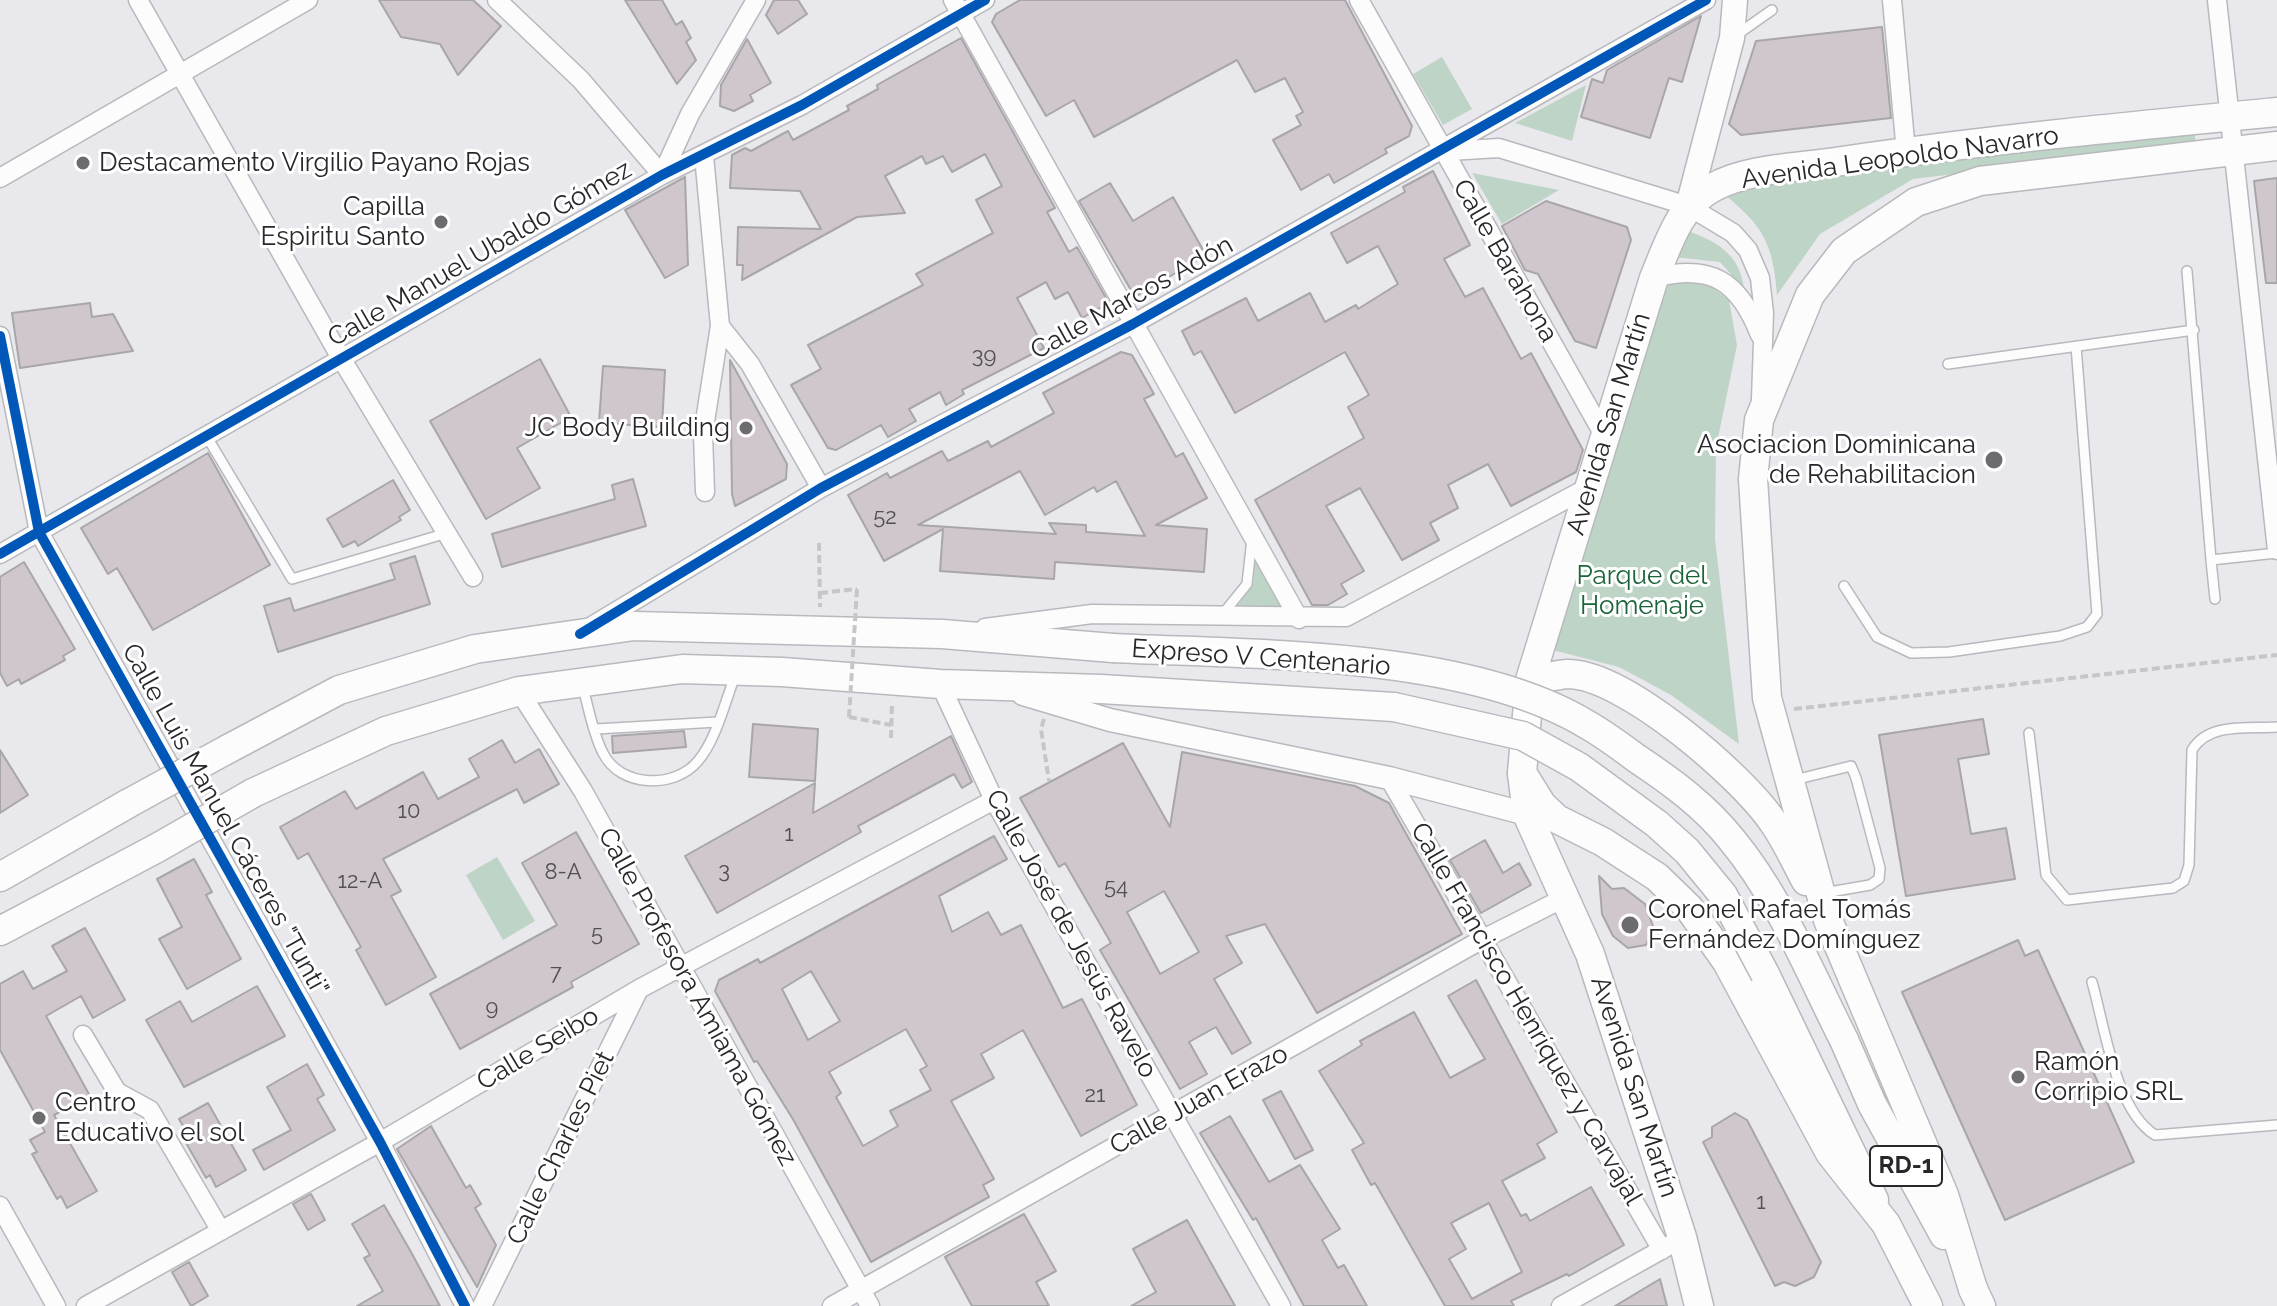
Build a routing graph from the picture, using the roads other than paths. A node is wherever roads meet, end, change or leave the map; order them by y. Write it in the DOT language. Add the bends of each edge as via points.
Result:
graph roads {
  1 [pos="138,0"];
  2 [pos="308,0"];
  3 [pos="497,0"];
  4 [pos="756,0"];
  5 [pos="985,0"];
  6 [pos="1359,0"];
  7 [pos="1706,0"];
  8 [pos="1735,0"];
  9 [pos="1892,0"];
  10 [pos="2217,0"];
  11 [pos="957,7"];
  12 [pos="1772,10"];
  13 [pos="1732,38"];
  14 [pos="180,75"];
  15 [pos="2277,112"];
  16 [pos="2230,116"];
  17 [pos="2277,146"];
  18 [pos="2232,150"];
  19 [pos="1442,151"];
  20 [pos="1906,152"];
  21 [pos="704,156"];
  22 [pos="662,175"];
  23 [pos="0,178"];
  24 [pos="1688,206"];
  25 [pos="2187,271"];
  26 [pos="1654,278"];
  27 [pos="1133,324"];
  28 [pos="720,326"];
  29 [pos="2194,330"];
  30 [pos="0,336"];
  31 [pos="1764,345"];
  32 [pos="2076,346"];
  33 [pos="341,358"];
  34 [pos="1948,364"];
  35 [pos="1759,420"];
  36 [pos="2269,420"];
  37 [pos="207,437"];
  38 [pos="1605,437"];
  39 [pos="1589,487"];
  40 [pos="821,488"];
  41 [pos="705,492"];
  42 [pos="39,532"];
  43 [pos="447,533"];
  44 [pos="1252,535"];
  45 [pos="2277,552"];
  46 [pos="0,554"];
  47 [pos="2211,560"];
  48 [pos="473,577"];
  49 [pos="1844,586"];
  50 [pos="2215,599"];
  51 [pos="1221,617"];
  52 [pos="1299,619"];
  53 [pos="580,634"];
  54 [pos="942,634"];
  55 [pos="737,670"];
  56 [pos="1530,680"];
  57 [pos="580,681"];
  58 [pos="940,684"];
  59 [pos="995,685"];
  60 [pos="519,691"];
  61 [pos="717,722"];
  62 [pos="2277,727"];
  63 [pos="596,729"];
  64 [pos="2029,733"];
  65 [pos="1522,773"];
  66 [pos="1389,778"];
  67 [pos="1790,782"];
  68 [pos="994,800"];
  69 [pos="1527,814"];
  70 [pos="0,877"];
  71 [pos="1566,897"];
  72 [pos="1825,907"];
  73 [pos="0,931"];
  74 [pos="1481,940"];
  75 [pos="681,968"];
  76 [pos="2092,982"];
  77 [pos="639,989"];
  78 [pos="83,1035"];
  79 [pos="1173,1115"];
  80 [pos="2277,1125"];
  81 [pos="380,1142"];
  82 [pos="0,1206"];
  83 [pos="1886,1224"];
  84 [pos="221,1231"];
  85 [pos="1672,1243"];
  86 [pos="1977,1297"];
  87 [pos="866,1298"];
  88 [pos="56,1306"];
  89 [pos="86,1306"];
  90 [pos="465,1306"];
  91 [pos="482,1306"];
  92 [pos="832,1306"];
  93 [pos="1281,1306"];
  94 [pos="1561,1306"];
  95 [pos="1699,1306"];
  96 [pos="1928,1306"];
  1 -- 14 [label="street"];
  2 -- 14 [label="street"];
  3 -- 22 [label="street" via="581,80"];
  4 -- 22 [label="street" via="690,114"];
  5 -- 11 [label="street, Calle Manuel Ubaldo Gómez"];
  6 -- 19 [label="street, Calle Barahona"];
  7 -- 19 [label="street, Calle Marcos Adón"];
  8 -- 13 [label="main road, Avenida San Martín"];
  9 -- 20 [label="street"];
  10 -- 16 [label="street"];
  11 -- 21 [label="street, Calle Manuel Ubaldo Gómez"];
  11 -- 27 [label="street"];
  12 -- 13 [label="lane"];
  13 -- 24 [label="main road, Avenida San Martín"];
  14 -- 23 [label="street"];
  14 -- 33 [label="street"];
  15 -- 16 [label="main road, Avenida Leopoldo Navarro"];
  16 -- 18 [label="street"];
  16 -- 20 [label="main road, Avenida Leopoldo Navarro"];
  17 -- 18 [label="main road, Avenida Leopoldo Navarro"];
  18 -- 35 [label="main road, Avenida Leopoldo Navarro" via="1980,181 1916,202 1844,251 1810,295"];
  18 -- 36 [label="street"];
  19 -- 24 [label="street" via="1499,148"];
  19 -- 27 [label="street, Calle Marcos Adón"];
  19 -- 38 [label="street, Calle Barahona"];
  20 -- 24 [label="main road, Avenida Leopoldo Navarro" via="1740,177 1712,188"];
  21 -- 22 [label="street, Calle Manuel Ubaldo Gómez"];
  21 -- 28 [label="street"];
  22 -- 33 [label="street, Calle Manuel Ubaldo Gómez"];
  24 -- 26 [label="main road, Avenida San Martín"];
  24 -- 31 [label="street" via="1733,233 1748,250 1760,278"];
  25 -- 29 [label="lane"];
  26 -- 31 [label="street" via="1695,270 1716,275 1752,315"];
  26 -- 38 [label="main road, Avenida San Martín"];
  27 -- 40 [label="street, Calle Marcos Adón"];
  27 -- 44 [label="street"];
  28 -- 40 [label="street" via="750,364"];
  28 -- 41 [label="street" via="703,434"];
  29 -- 32 [label="lane"];
  29 -- 47 [label="lane"];
  30 -- 42 [label="street, Calle Luis Manuel Cáceres \"Tunti\""];
  31 -- 35 [label="street"];
  32 -- 34 [label="lane"];
  32 -- 49 [label="lane" via="2097,614 2093,621 2060,636 1911,653 1877,637"];
  33 -- 37 [label="street, Calle Manuel Ubaldo Gómez"];
  33 -- 43 [label="street"];
  35 -- 67 [label="main road, Avenida Leopoldo Navarro" via="1753,479 1761,637 1771,712"];
  36 -- 45 [label="street"];
  37 -- 42 [label="street, Calle Manuel Ubaldo Gómez"];
  37 -- 43 [label="lane" via="292,579"];
  38 -- 39 [label="main road, Avenida San Martín"];
  39 -- 52 [label="street, Expreso V Centenario" via="1346,617"];
  39 -- 56 [label="main road, Avenida San Martín"];
  40 -- 53 [label="street, Calle Marcos Adón"];
  42 -- 46 [label="street, Calle Manuel Ubaldo Gómez"];
  42 -- 81 [label="street, Calle Luis Manuel Cáceres \"Tunti\""];
  43 -- 48 [label="street"];
  44 -- 51 [label="lane" via="1247,584"];
  44 -- 52 [label="street"];
  45 -- 47 [label="lane"];
  47 -- 50 [label="lane"];
  51 -- 52 [label="street, Expreso V Centenario"];
  51 -- 54 [label="street, Expreso V Centenario" via="1092,614"];
  53 -- 54 [label="main road, Expreso V Centenario" via="634,626"];
  53 -- 70 [label="main road, Expreso V Centenario, bridge" via="475,649 339,690"];
  54 -- 86 [label="main road, Expreso V Centenario / RD-1, bridge" via="1342,660 1483,684 1585,722 1698,803 1759,877 1872,1104"];
  55 -- 57 [label="main road, Expreso V Centenario" via="682,669"];
  55 -- 58 [label="main road, Expreso V Centenario"];
  55 -- 61 [label="lane"];
  56 -- 65 [label="main road, Avenida San Martín"];
  56 -- 72 [label="main road" via="1569,674 1596,682 1630,697 1717,759 1773,822"];
  57 -- 60 [label="main road, Expreso V Centenario"];
  57 -- 63 [label="lane"];
  58 -- 59 [label="main road, Expreso V Centenario"];
  58 -- 68 [label="street, Calle José de Jesús Ravelo"];
  59 -- 66 [label="street, Expreso V Centenario" via="1110,720"];
  59 -- 83 [label="main road, Expreso V Centenario / RD-1, bridge" via="1394,707 1523,736 1579,767 1657,824 1723,895"];
  60 -- 73 [label="main road, Expreso V Centenario, bridge" via="386,731 253,793"];
  60 -- 75 [label="street, Calle Profesora Amiama Gómez" via="583,791"];
  61 -- 63 [label="lane"];
  61 -- 63 [label="lane" via="700,759 668,781 646,780 611,765"];
  62 -- 64 [label="lane" via="2212,731 2199,738 2192,750 2189,865 2184,881 2173,888 2067,900 2046,875"];
  65 -- 69 [label="main road, Avenida San Martín"];
  65 -- 83 [label="main road" via="1557,819 1657,877 1689,908 1727,962 1830,1153"];
  66 -- 69 [label="street, Expreso V Centenario"];
  66 -- 74 [label="street, Calle Francisco Henríquez y Carvajal"];
  67 -- 72 [label="main road, Avenida Leopoldo Navarro"];
  67 -- 72 [label="lane" via="1843,766 1851,766 1856,778 1879,879"];
  68 -- 75 [label="street, Calle Seibo"];
  68 -- 79 [label="street, Calle José de Jesús Ravelo"];
  69 -- 71 [label="main road, Avenida San Martín"];
  71 -- 74 [label="street, Calle Juan Erazo"];
  71 -- 85 [label="main road, Avenida San Martín" via="1590,954"];
  72 -- 86 [label="main road" via="1944,1195"];
  74 -- 79 [label="street, Calle Juan Erazo"];
  74 -- 85 [label="street, Calle Francisco Henríquez y Carvajal"];
  75 -- 77 [label="street, Calle Seibo"];
  75 -- 87 [label="street, Calle Profesora Amiama Gómez"];
  76 -- 80 [label="lane" via="2127,1104 2143,1128 2155,1135"];
  77 -- 81 [label="street, Calle Seibo"];
  77 -- 91 [label="street, Calle Charles Piet"];
  78 -- 84 [label="street" via="117,1092 150,1110"];
  79 -- 87 [label="street, Calle Juan Erazo"];
  79 -- 93 [label="street, Calle José de Jesús Ravelo"];
  81 -- 84 [label="street, Calle Seibo"];
  81 -- 90 [label="street, Calle Luis Manuel Cáceres \"Tunti\""];
  82 -- 88 [label="street"];
  83 -- 96 [label="main road, RD-1"];
  84 -- 89 [label="street, Calle Seibo"];
  85 -- 94 [label="street"];
  85 -- 95 [label="main road, Avenida San Martín"];
  87 -- 92 [label="street, Calle Juan Erazo"];
}
